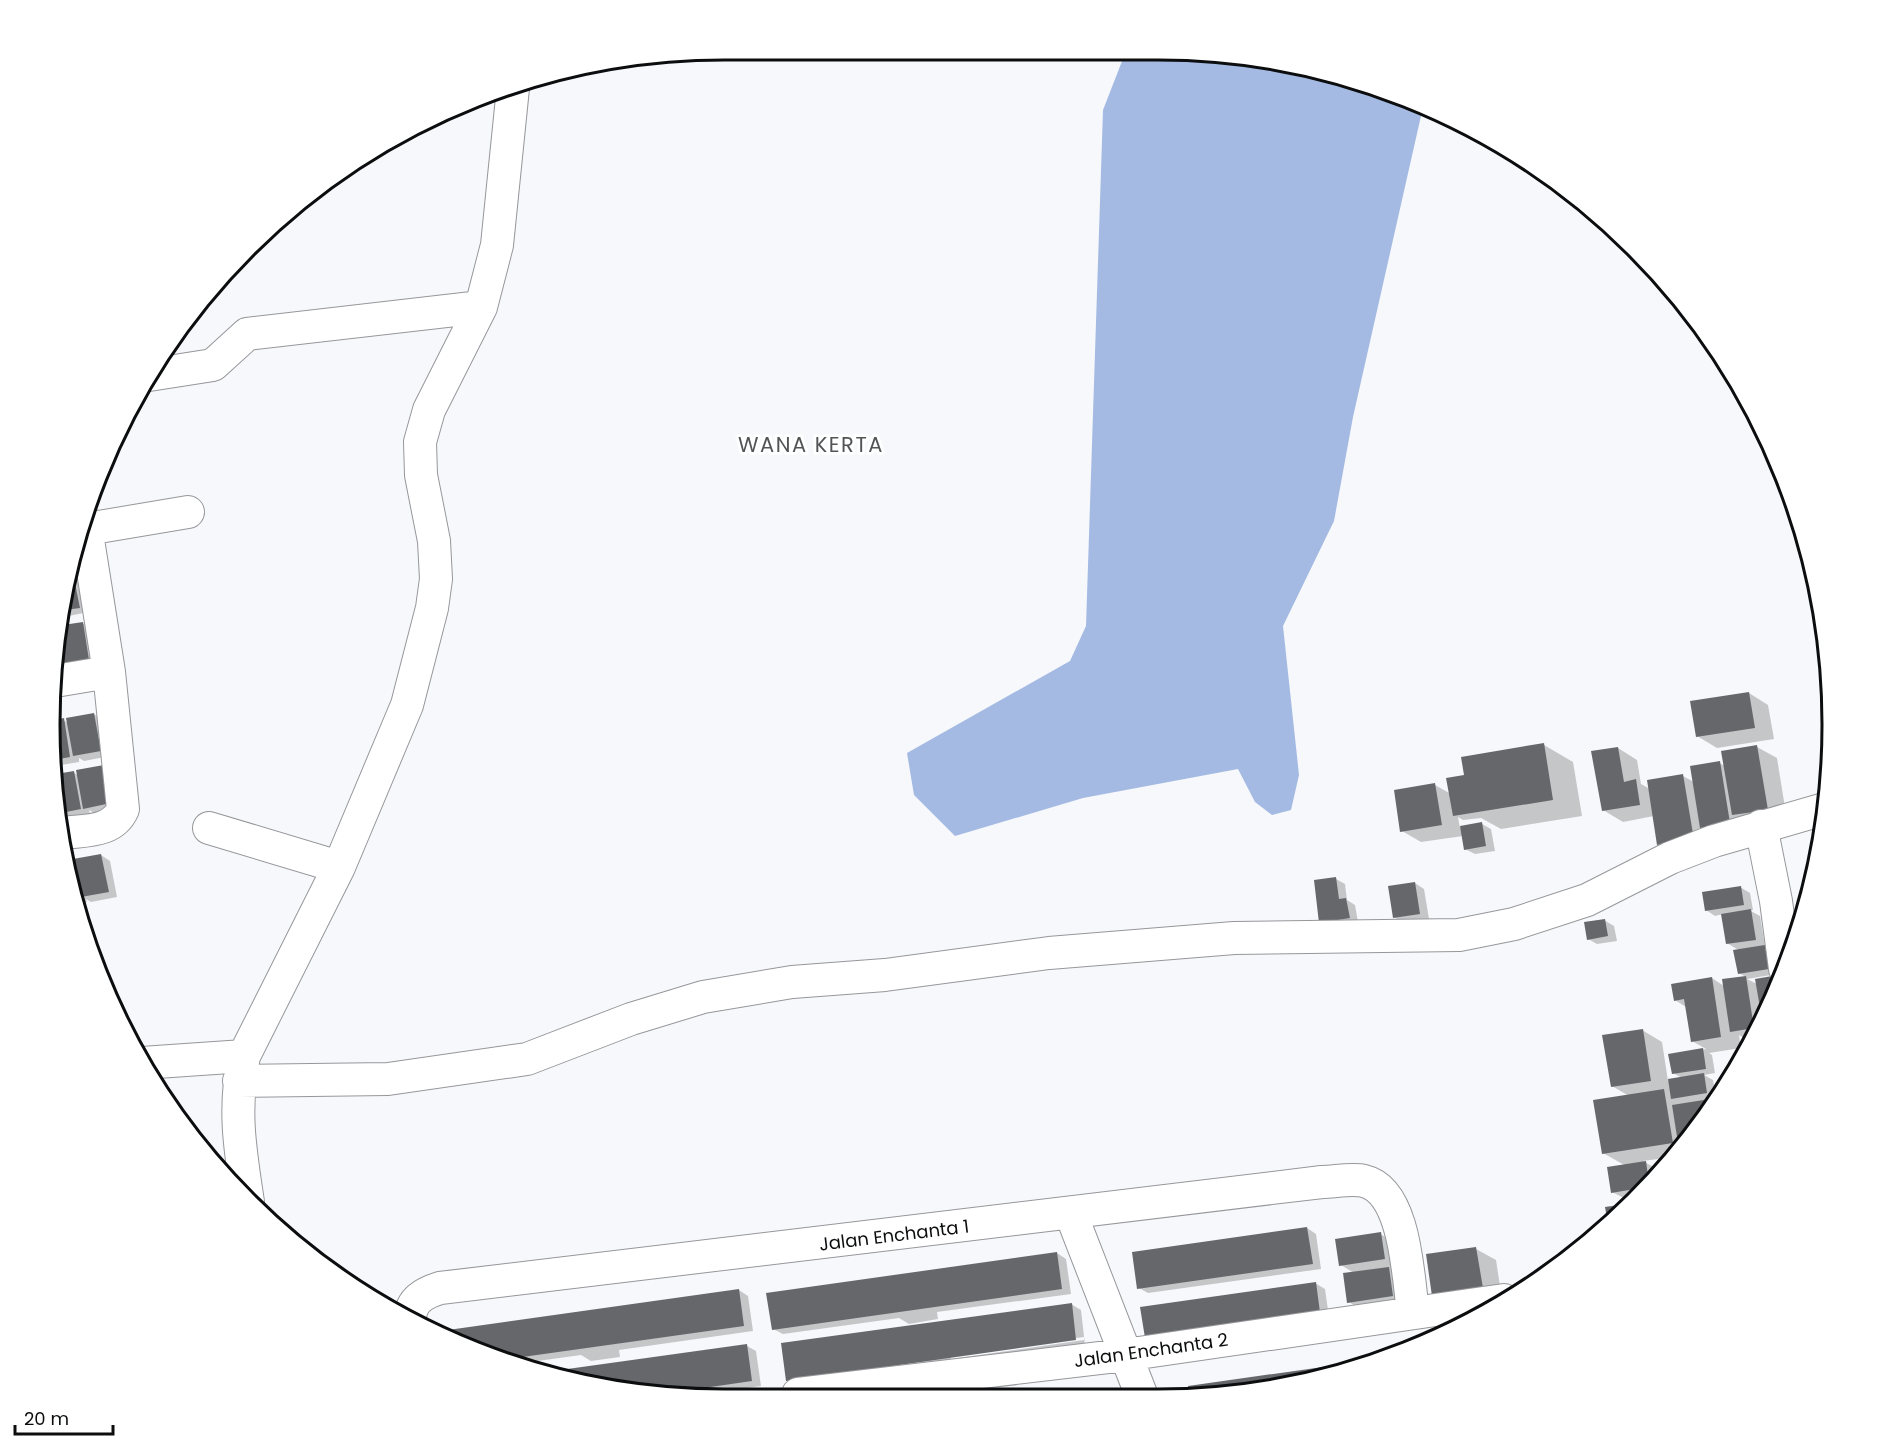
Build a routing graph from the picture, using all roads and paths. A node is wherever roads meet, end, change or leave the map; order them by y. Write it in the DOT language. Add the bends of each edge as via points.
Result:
graph roads {
  1 [pos="512,95"];
  2 [pos="481,307"];
  3 [pos="161,373"];
  4 [pos="188,512"];
  5 [pos="91,525"];
  6 [pos="87,541"];
  7 [pos="109,672"];
  8 [pos="61,680"];
  9 [pos="1816,811"];
  10 [pos="1761,826"];
  11 [pos="209,828"];
  12 [pos="69,832"];
  13 [pos="339,867"];
  14 [pos="1782,950"];
  15 [pos="153,1064"];
  16 [pos="242,1069"];
  17 [pos="245,1184"];
  18 [pos="1071,1214"];
  19 [pos="1485,1302"];
  20 [pos="417,1305"];
  21 [pos="1413,1312"];
  22 [pos="1125,1354"];
  23 [pos="839,1389"];
  24 [pos="1139,1389"];
  1 -- 2 [label="street" via="497,245"];
  2 -- 3 [label="street" via="247,334 213,365"];
  2 -- 13 [label="street" via="429,410 420,442 421,475 436,570 429,618 407,705"];
  4 -- 5 [label="street"];
  6 -- 7 [label="street"];
  7 -- 8 [label="street"];
  7 -- 12 [label="street" via="123,809 110,826"];
  9 -- 10 [label="street"];
  10 -- 14 [label="street"];
  10 -- 16 [label="street" via="1670,858 1587,900 1514,924 1460,935 1234,938 1049,953 885,975 792,982 703,997 631,1019 528,1059 388,1079"];
  11 -- 13 [label="street"];
  13 -- 16 [label="street"];
  15 -- 16 [label="street"];
  16 -- 17 [label="street" via="237,1127"];
  18 -- 20 [label="street, Jalan Enchanta 1" via="440,1288"];
  18 -- 21 [label="street, Jalan Enchanta 1" via="1322,1182 1364,1181 1390,1200 1401,1230"];
  18 -- 22 [label="street"];
  19 -- 21 [label="street, Jalan Enchanta 2"];
  21 -- 22 [label="street, Jalan Enchanta 2"];
  22 -- 23 [label="street, Jalan Enchanta 2"];
  22 -- 24 [label="street"];
}
